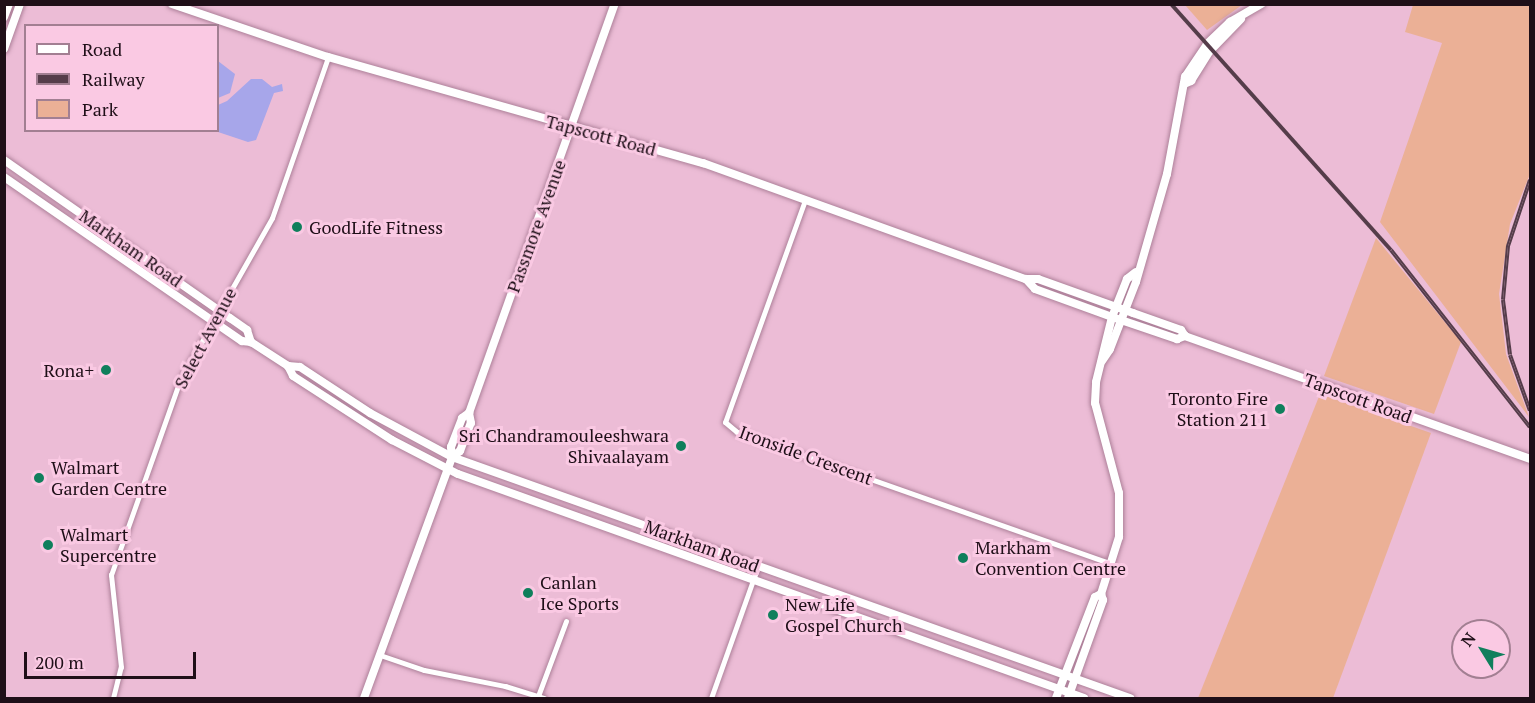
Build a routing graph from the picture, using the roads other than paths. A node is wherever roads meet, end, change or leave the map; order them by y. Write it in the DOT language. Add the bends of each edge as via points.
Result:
graph roads {
  1 [pos="9,4"];
  2 [pos="20,4"];
  3 [pos="172,4"];
  4 [pos="615,4"];
  5 [pos="1261,4"];
  6 [pos="4,17"];
  7 [pos="4,49"];
  8 [pos="328,57"];
  9 [pos="571,128"];
  10 [pos="4,160"];
  11 [pos="4,177"];
  12 [pos="805,200"];
  13 [pos="1136,272"];
  14 [pos="1026,279"];
  15 [pos="1115,307"];
  16 [pos="219,309"];
  17 [pos="1125,310"];
  18 [pos="1112,317"];
  19 [pos="212,320"];
  20 [pos="1120,320"];
  21 [pos="1185,336"];
  22 [pos="251,342"];
  23 [pos="1101,363"];
  24 [pos="288,366"];
  25 [pos="452,457"];
  26 [pos="1530,459"];
  27 [pos="447,469"];
  28 [pos="1111,564"];
  29 [pos="758,566"];
  30 [pos="753,580"];
  31 [pos="1101,594"];
  32 [pos="566,621"];
  33 [pos="380,655"];
  34 [pos="1064,676"];
  35 [pos="1074,680"];
  36 [pos="1058,694"];
  37 [pos="1068,696"];
  38 [pos="541,697"];
  39 [pos="114,699"];
  40 [pos="363,699"];
  41 [pos="711,699"];
  42 [pos="1084,699"];
  43 [pos="1130,699"];
  1 -- 6 [label="street"];
  2 -- 7 [label="street"];
  3 -- 8 [label="street, Tapscott Road"];
  4 -- 9 [label="street, Passmore Avenue"];
  5 -- 13 [label="street" via="1211,49 1191,81 1184,84 1167,174"];
  8 -- 9 [label="street, Tapscott Road"];
  8 -- 16 [label="street, Select Avenue" via="272,218"];
  9 -- 12 [label="street, Tapscott Road" via="703,163"];
  9 -- 25 [label="street, Passmore Avenue" via="469,413 462,418 451,447"];
  10 -- 16 [label="main road, Markham Road"];
  11 -- 19 [label="main road, Markham Road"];
  12 -- 14 [label="street, Tapscott Road"];
  12 -- 28 [label="street, Ironside Crescent" via="725,422 737,432"];
  13 -- 15 [label="street" via="1127,279"];
  13 -- 17 [label="street"];
  14 -- 15 [label="street, Tapscott Road" via="1038,279"];
  14 -- 18 [label="street, Tapscott Road" via="1035,289"];
  15 -- 17 [label="street, Tapscott Road"];
  15 -- 18 [label="street"];
  16 -- 19 [label="street, Select Avenue"];
  16 -- 22 [label="main road, Markham Road" via="247,330"];
  17 -- 20 [label="street"];
  17 -- 21 [label="street, Tapscott Road" via="1181,330"];
  18 -- 20 [label="street, Tapscott Road"];
  18 -- 23 [label="street"];
  19 -- 22 [label="main road, Markham Road" via="242,341"];
  19 -- 39 [label="street, Select Avenue" via="180,380 111,575 121,667"];
  20 -- 21 [label="street, Tapscott Road" via="1178,339"];
  20 -- 23 [label="street"];
  21 -- 26 [label="street, Tapscott Road"];
  22 -- 24 [label="main road, Markham Road"];
  23 -- 28 [label="street" via="1095,403 1119,493 1121,520"];
  24 -- 25 [label="main road, Markham Road" via="300,367 370,413"];
  24 -- 27 [label="main road, Markham Road" via="293,376 392,440"];
  25 -- 27 [label="street, Passmore Avenue"];
  25 -- 29 [label="main road, Markham Road"];
  27 -- 30 [label="main road, Markham Road"];
  27 -- 33 [label="street, Passmore Avenue"];
  28 -- 31 [label="street"];
  29 -- 30 [label="street"];
  29 -- 34 [label="main road, Markham Road"];
  30 -- 36 [label="main road, Markham Road"];
  30 -- 41 [label="street"];
  31 -- 34 [label="street" via="1095,597"];
  31 -- 35 [label="street" via="1103,600"];
  32 -- 38 [label="street"];
  33 -- 38 [label="street" via="424,670"];
  33 -- 40 [label="street, Passmore Avenue"];
  34 -- 35 [label="main road, Markham Road"];
  34 -- 36 [label="street"];
  35 -- 37 [label="street"];
  35 -- 43 [label="main road, Markham Road"];
  36 -- 37 [label="main road, Markham Road"];
  37 -- 42 [label="main road, Markham Road"];
}
